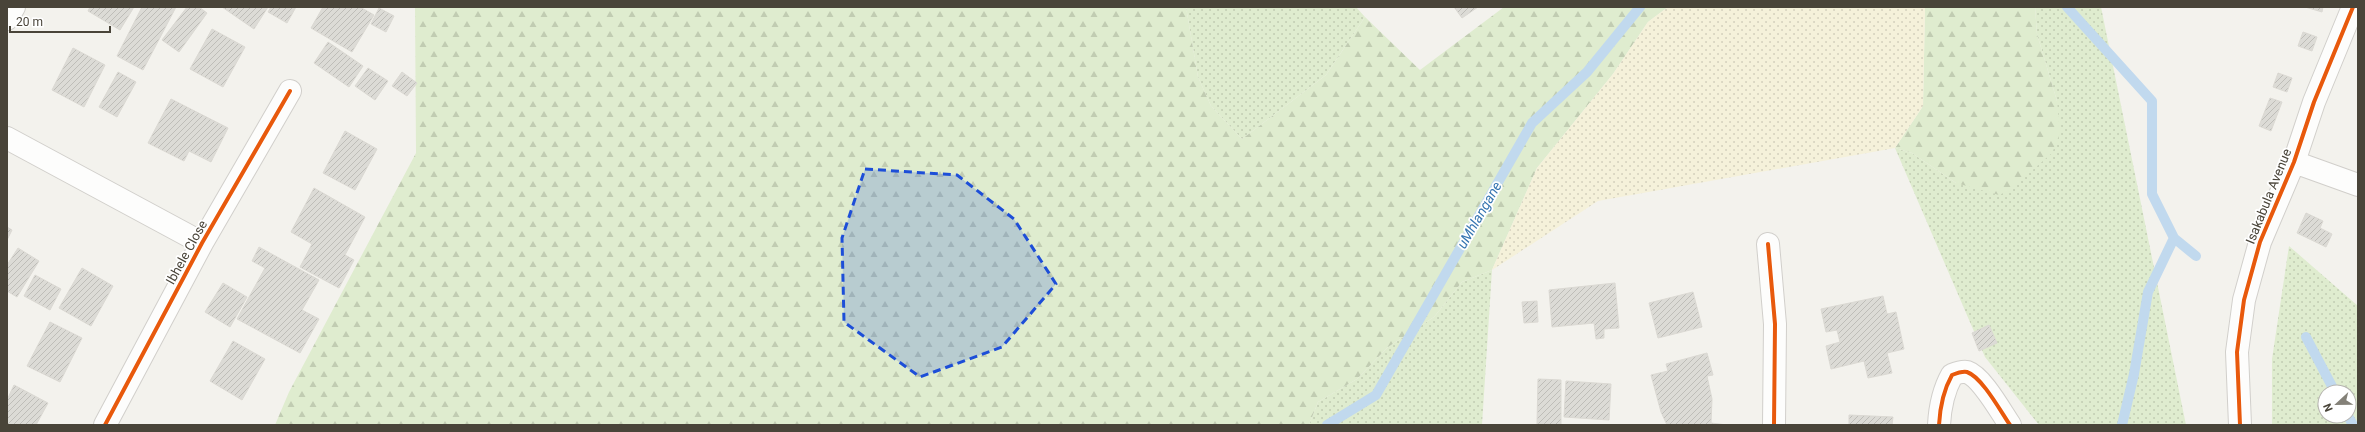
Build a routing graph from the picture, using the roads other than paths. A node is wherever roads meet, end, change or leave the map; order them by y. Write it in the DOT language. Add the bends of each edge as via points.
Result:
graph roads {
  1 [pos="14,7"];
  2 [pos="2354,7"];
  3 [pos="7,19"];
  4 [pos="290,91"];
  5 [pos="7,138"];
  6 [pos="2294,162"];
  7 [pos="2358,185"];
  8 [pos="202,243"];
  9 [pos="1768,244"];
  10 [pos="105,425"];
  11 [pos="1774,425"];
  12 [pos="1939,425"];
  13 [pos="2010,425"];
  14 [pos="2240,425"];
  1 -- 3 [label="street"];
  2 -- 6 [label="street, Isakabula Avenue" via="2314,102"];
  4 -- 8 [label="street, Ibhele Close"];
  5 -- 8 [label="street, Ibhele Close"];
  6 -- 7 [label="street"];
  6 -- 14 [label="street, Isakabula Avenue" via="2260,242 2244,300 2237,352"];
  8 -- 10 [label="street, Ibhele Close"];
  9 -- 11 [label="street" via="1776,324"];
  12 -- 13 [label="street" via="1941,400 1947,384 1952,375 1968,372 1980,382"];
}
